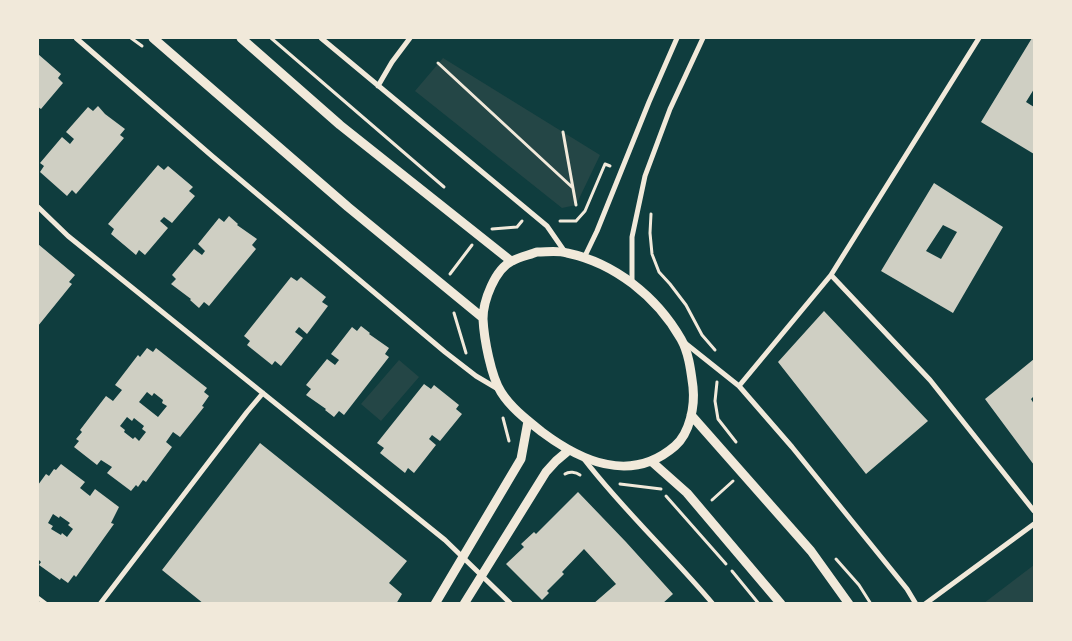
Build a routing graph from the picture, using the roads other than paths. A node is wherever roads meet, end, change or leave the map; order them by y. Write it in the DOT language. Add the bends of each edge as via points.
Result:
graph roads {
  1 [pos="76,38"];
  2 [pos="153,38"];
  3 [pos="241,38"];
  4 [pos="321,38"];
  5 [pos="410,38"];
  6 [pos="677,38"];
  7 [pos="703,38"];
  8 [pos="979,38"];
  9 [pos="378,86"];
  10 [pos="38,207"];
  11 [pos="566,252"];
  12 [pos="584,258"];
  13 [pos="511,261"];
  14 [pos="831,275"];
  15 [pos="632,282"];
  16 [pos="483,318"];
  17 [pos="682,340"];
  18 [pos="739,386"];
  19 [pos="501,392"];
  20 [pos="263,393"];
  21 [pos="691,415"];
  22 [pos="528,421"];
  23 [pos="569,450"];
  24 [pos="584,458"];
  25 [pos="651,461"];
  26 [pos="1034,511"];
  27 [pos="1034,524"];
  28 [pos="463,557"];
  29 [pos="482,575"];
  30 [pos="38,598"];
  31 [pos="46,604"];
  32 [pos="100,604"];
  33 [pos="435,604"];
  34 [pos="464,604"];
  35 [pos="511,604"];
  36 [pos="713,604"];
  37 [pos="781,604"];
  38 [pos="849,604"];
  39 [pos="916,604"];
  40 [pos="925,604"];
  1 -- 19 [label="street" via="470,372"];
  2 -- 16 [label="street" via="348,207"];
  3 -- 13 [label="street" via="340,125"];
  4 -- 9 [label="street"];
  5 -- 9 [label="street"];
  6 -- 12 [label="street"];
  7 -- 15 [label="street" via="646,171 632,236"];
  8 -- 14 [label="street"];
  9 -- 11 [label="street" via="547,226"];
  10 -- 20 [label="street" via="68,236"];
  11 -- 12 [label="street"];
  11 -- 13 [label="street" via="537,252"];
  12 -- 15 [label="street"];
  13 -- 16 [label="street" via="497,276 488,293"];
  14 -- 18 [label="street"];
  14 -- 26 [label="street" via="930,380"];
  15 -- 17 [label="street" via="659,308"];
  16 -- 19 [label="street" via="490,364"];
  17 -- 18 [label="street"];
  17 -- 21 [label="street" via="692,379"];
  18 -- 39 [label="street" via="792,447"];
  19 -- 22 [label="street"];
  20 -- 28 [label="street"];
  20 -- 32 [label="street"];
  21 -- 25 [label="street" via="682,440"];
  21 -- 38 [label="street" via="811,551"];
  22 -- 23 [label="street"];
  22 -- 28 [label="street" via="521,458"];
  23 -- 24 [label="street"];
  23 -- 29 [label="street" via="548,470"];
  24 -- 25 [label="street" via="609,465 630,466"];
  24 -- 36 [label="street" via="604,485"];
  25 -- 37 [label="street" via="687,493"];
  27 -- 40 [label="street"];
  28 -- 29 [label="street"];
  28 -- 33 [label="street"];
  29 -- 34 [label="street"];
  29 -- 35 [label="street"];
  30 -- 31 [label="street"];
}
